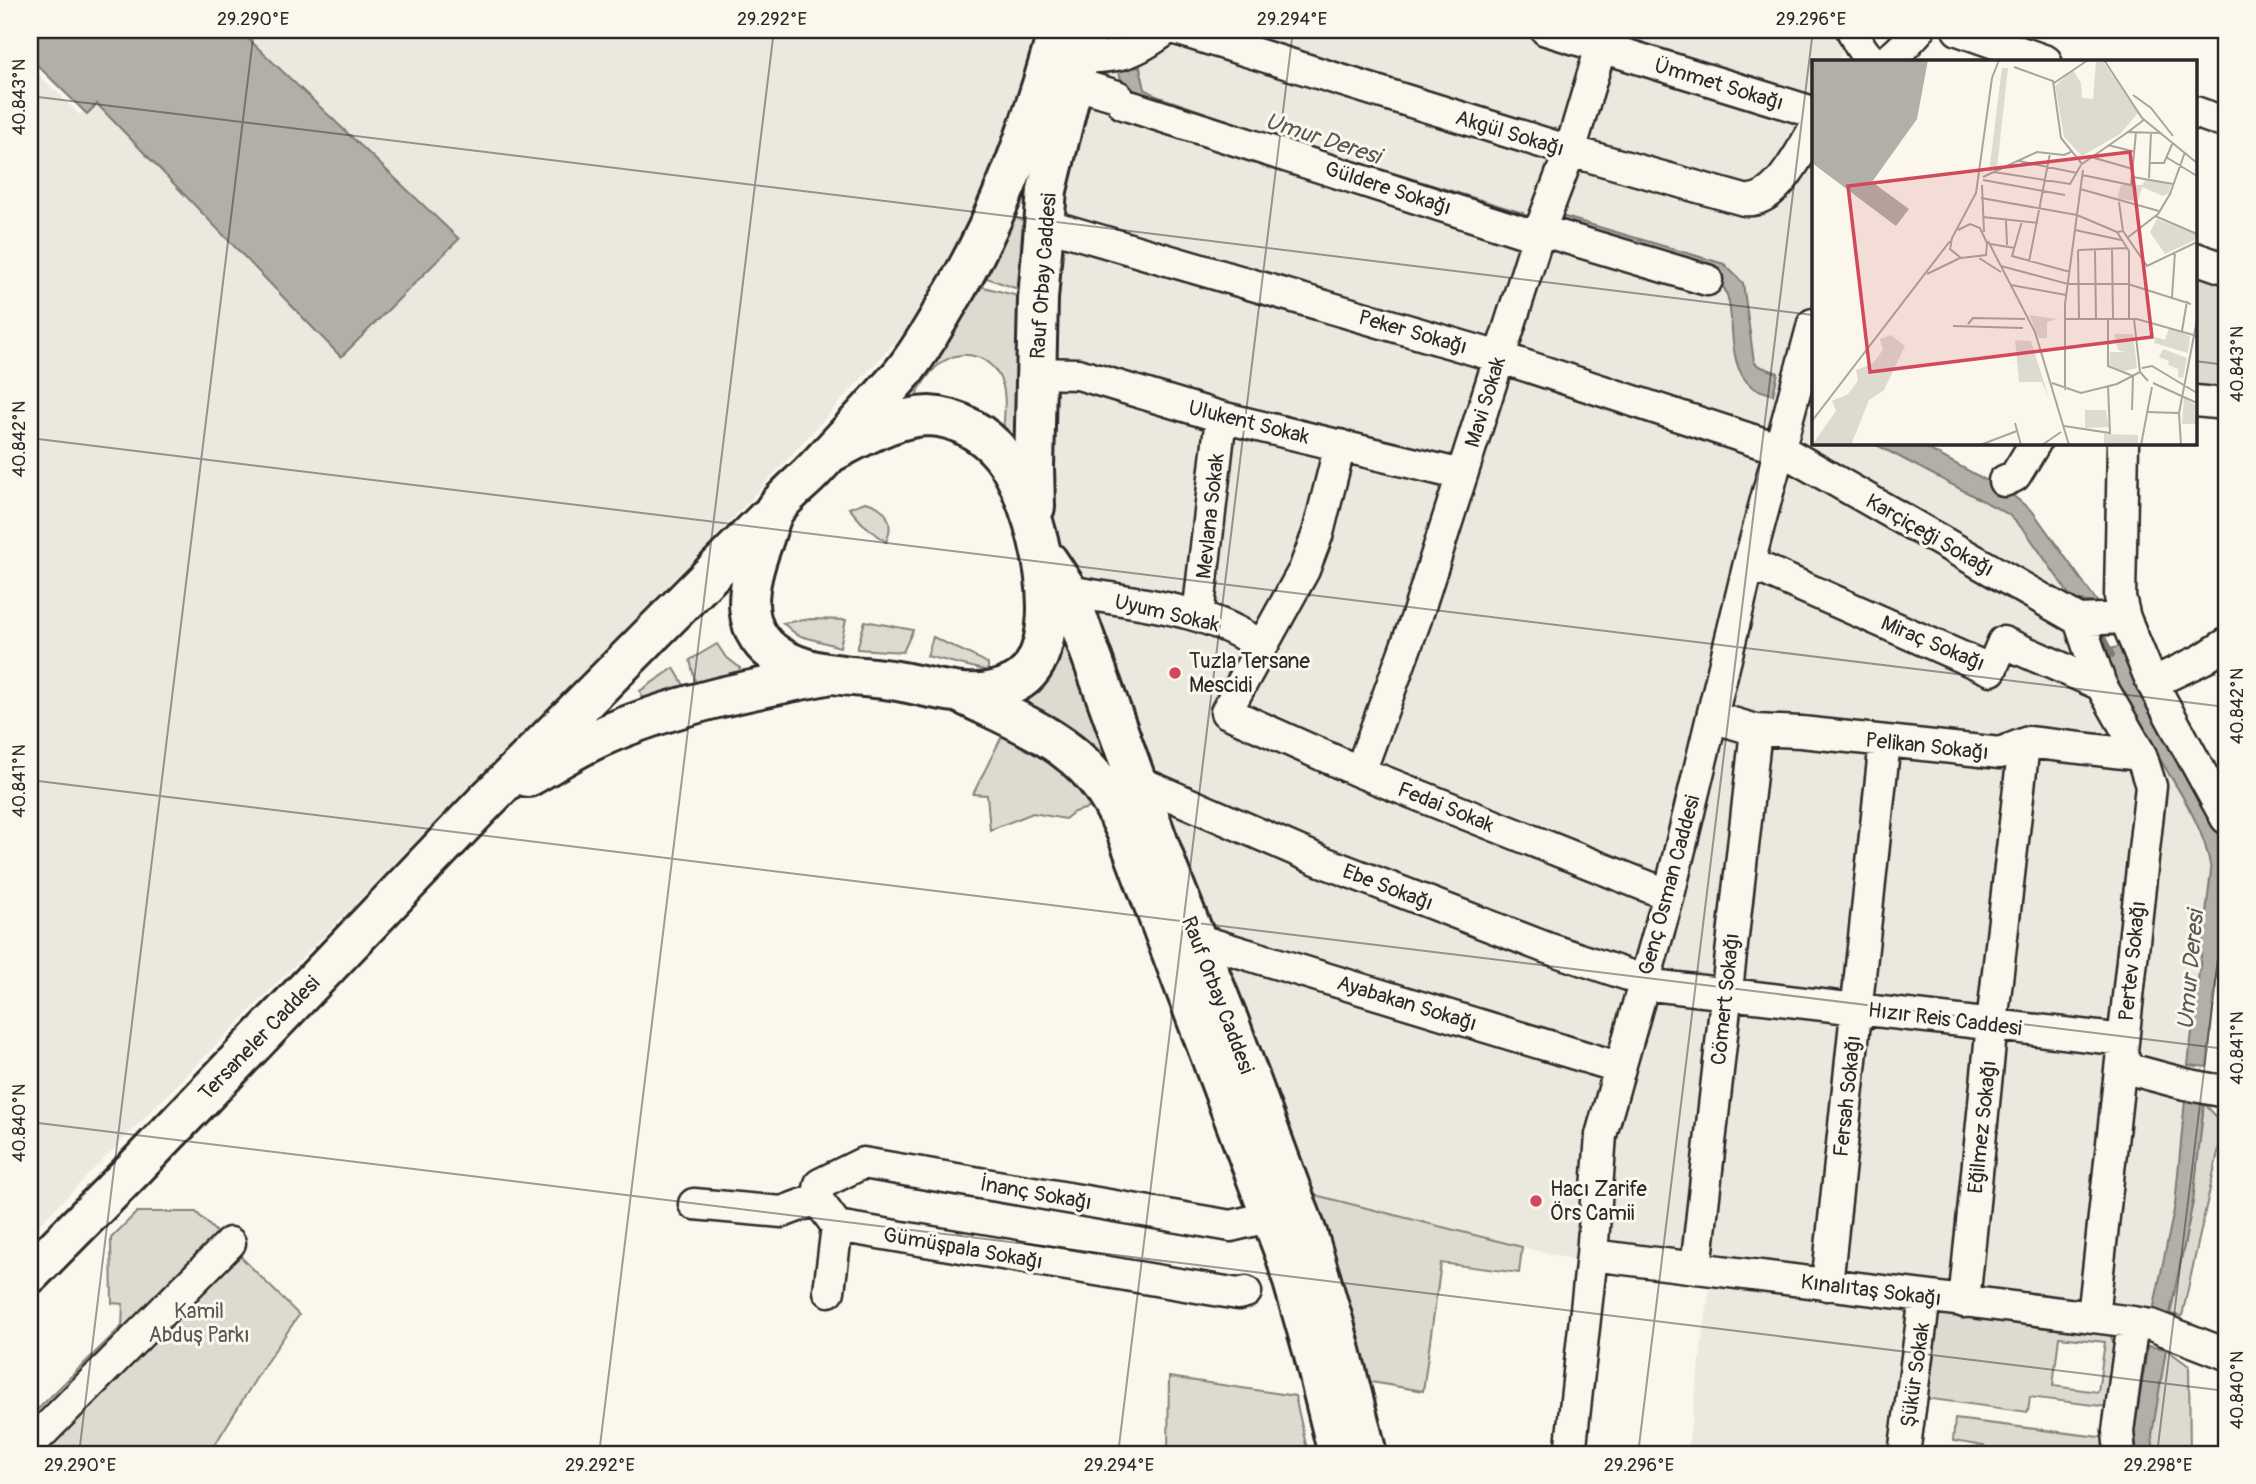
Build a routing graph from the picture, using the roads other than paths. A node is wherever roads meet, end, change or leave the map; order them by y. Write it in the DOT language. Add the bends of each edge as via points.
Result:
graph roads {
  1 [pos="1166,30"];
  2 [pos="1178,30"];
  3 [pos="1546,30"];
  4 [pos="1958,30"];
  5 [pos="1603,39"];
  6 [pos="1904,43"];
  7 [pos="1858,47"];
  8 [pos="1074,50"];
  9 [pos="1876,60"];
  10 [pos="1883,60"];
  11 [pos="2043,60"];
  12 [pos="1812,111"];
  13 [pos="2196,112"];
  14 [pos="2226,123"];
  15 [pos="1812,132"];
  16 [pos="1570,151"];
  17 [pos="1044,223"];
  18 [pos="1540,230"];
  19 [pos="2196,258"];
  20 [pos="2226,267"];
  21 [pos="1707,280"];
  22 [pos="1812,328"];
  23 [pos="1499,357"];
  24 [pos="1037,373"];
  25 [pos="2196,401"];
  26 [pos="2226,404"];
  27 [pos="1221,417"];
  28 [pos="2034,444"];
  29 [pos="2123,444"];
  30 [pos="1340,445"];
  31 [pos="1780,449"];
  32 [pos="830,453"];
  33 [pos="1462,475"];
  34 [pos="2004,481"];
  35 [pos="774,511"];
  36 [pos="1038,537"];
  37 [pos="1749,563"];
  38 [pos="1068,592"];
  39 [pos="1199,616"];
  40 [pos="2100,619"];
  41 [pos="2226,644"];
  42 [pos="1262,647"];
  43 [pos="828,675"];
  44 [pos="2152,682"];
  45 [pos="2101,685"];
  46 [pos="962,694"];
  47 [pos="1712,717"];
  48 [pos="1756,730"];
  49 [pos="1885,741"];
  50 [pos="2024,744"];
  51 [pos="2141,755"];
  52 [pos="1360,772"];
  53 [pos="1135,780"];
  54 [pos="486,800"];
  55 [pos="2226,818"];
  56 [pos="1669,895"];
  57 [pos="1196,939"];
  58 [pos="1643,984"];
  59 [pos="1725,993"];
  60 [pos="1856,1008"];
  61 [pos="1992,1024"];
  62 [pos="2122,1050"];
  63 [pos="1618,1067"];
  64 [pos="2206,1088"];
  65 [pos="817,1199"];
  66 [pos="694,1204"];
  67 [pos="1272,1216"];
  68 [pos="837,1226"];
  69 [pos="230,1243"];
  70 [pos="1592,1255"];
  71 [pos="1696,1268"];
  72 [pos="30,1274"];
  73 [pos="1826,1284"];
  74 [pos="829,1291"];
  75 [pos="1246,1292"];
  76 [pos="1925,1297"];
  77 [pos="1965,1301"];
  78 [pos="2094,1317"];
  79 [pos="2153,1327"];
  80 [pos="2226,1354"];
  81 [pos="30,1445"];
  82 [pos="1338,1454"];
  83 [pos="1367,1454"];
  84 [pos="1570,1454"];
  85 [pos="1904,1454"];
  86 [pos="2120,1454"];
  1 -- 8 [label="street" via="1124,54 1105,58"];
  2 -- 16 [label="street, Akgül Sokağı"];
  3 -- 5 [label="street, Ümmet Sokağı"];
  4 -- 11 [label="street"];
  5 -- 12 [label="street, Ümmet Sokağı"];
  5 -- 16 [label="street, Mavi Sokak"];
  6 -- 10 [label="street" via="1892,58"];
  7 -- 9 [label="street"];
  8 -- 17 [label="main road, Rauf Orbay Caddesi" via="1046,190"];
  8 -- 18 [label="street, Güldere Sokağı" via="1123,104 1526,233"];
  8 -- 32 [label="main road, Rauf Orbay Caddesi" via="1034,109 990,225 956,291 902,373"];
  13 -- 14 [label="street"];
  15 -- 16 [label="street, Akgül Sokağı" via="1775,188 1753,201"];
  16 -- 18 [label="street, Mavi Sokak"];
  17 -- 23 [label="street, Peker Sokağı"];
  17 -- 24 [label="main road, Rauf Orbay Caddesi"];
  18 -- 21 [label="street, Güldere Sokağı"];
  18 -- 23 [label="street, Mavi Sokak"];
  19 -- 20 [label="street"];
  22 -- 31 [label="street, Genç Osman Caddesi"];
  23 -- 31 [label="street, Peker Sokağı"];
  23 -- 33 [label="street, Mavi Sokak"];
  24 -- 27 [label="street, Ulukent Sokak" via="1078,374"];
  24 -- 36 [label="main road, Rauf Orbay Caddesi" via="1034,467"];
  25 -- 26 [label="street"];
  27 -- 30 [label="street, Ulukent Sokak"];
  27 -- 39 [label="street, Mevlana Sokak"];
  28 -- 34 [label="street" via="2015,476"];
  29 -- 40 [label="street" via="2120,597"];
  30 -- 33 [label="street, Ulukent Sokak"];
  30 -- 42 [label="street" via="1312,550"];
  31 -- 37 [label="street, Genç Osman Caddesi"];
  31 -- 40 [label="street, Karçiçeği Sokağı"];
  32 -- 35 [label="main road, Rauf Orbay Caddesi"];
  32 -- 36 [label="main road, Rauf Orbay Caddesi" via="908,419 949,419 985,438 1002,455 1016,476"];
  33 -- 52 [label="street, Mavi Sokak"];
  35 -- 43 [label="main road, Rauf Orbay Caddesi" via="753,570 751,621 767,647 786,661"];
  35 -- 54 [label="main road, Tersaneler Caddesi"];
  36 -- 38 [label="main road, Rauf Orbay Caddesi"];
  36 -- 46 [label="main road, Rauf Orbay Caddesi" via="1046,635 1036,665 1015,684"];
  37 -- 45 [label="street, Miraç Sokağı" via="1991,670 2003,642"];
  37 -- 47 [label="street, Genç Osman Caddesi"];
  38 -- 39 [label="street, Uyum Sokak"];
  38 -- 53 [label="main road, Rauf Orbay Caddesi"];
  39 -- 42 [label="street, Uyum Sokak" via="1237,630"];
  40 -- 44 [label="street"];
  40 -- 45 [label="street, Pertev Sokağı"];
  41 -- 44 [label="street"];
  42 -- 52 [label="street, Fedai Sokak" via="1226,712"];
  43 -- 46 [label="main road, Rauf Orbay Caddesi" via="886,679"];
  43 -- 54 [label="main road" via="729,694 655,716 597,738"];
  44 -- 55 [label="street"];
  45 -- 51 [label="street, Pertev Sokağı"];
  46 -- 67 [label="main road, Rauf Orbay Caddesi" via="1064,749 1105,792 1126,831"];
  47 -- 48 [label="street, Pelikan Sokağı"];
  47 -- 56 [label="street, Genç Osman Caddesi"];
  48 -- 49 [label="street, Pelikan Sokağı"];
  48 -- 59 [label="street, Cömert Sokağı"];
  49 -- 50 [label="street, Pelikan Sokağı" via="2000,754"];
  49 -- 60 [label="street, Fersah Sokağı"];
  50 -- 51 [label="street, Pelikan Sokağı"];
  50 -- 61 [label="street, Eğilmez Sokağı"];
  51 -- 62 [label="street, Pertev Sokağı" via="2151,786"];
  52 -- 56 [label="street, Fedai Sokak"];
  53 -- 57 [label="main road, Rauf Orbay Caddesi"];
  53 -- 58 [label="street, Ebe Sokağı" via="1321,861"];
  54 -- 72 [label="main road, Tersaneler Caddesi"];
  56 -- 58 [label="street, Genç Osman Caddesi"];
  57 -- 63 [label="street, Ayabakan Sokağı"];
  57 -- 83 [label="main road, Rauf Orbay Caddesi" via="1308,1236"];
  58 -- 59 [label="street, Hızır Reis Caddesi"];
  58 -- 63 [label="street, Genç Osman Caddesi"];
  59 -- 60 [label="street, Hızır Reis Caddesi"];
  59 -- 71 [label="street, Cömert Sokağı"];
  60 -- 61 [label="street, Hızır Reis Caddesi"];
  60 -- 73 [label="street, Fersah Sokağı"];
  61 -- 62 [label="street, Hızır Reis Caddesi" via="2115,1039"];
  61 -- 77 [label="street, Eğilmez Sokağı"];
  62 -- 64 [label="street, Hızır Reis Caddesi" via="2129,1069"];
  62 -- 78 [label="street, Pertev Sokağı"];
  63 -- 70 [label="street, Genç Osman Caddesi" via="1601,1135"];
  65 -- 66 [label="street" via="782,1212"];
  65 -- 67 [label="street, İnanç Sokağı" via="820,1184 863,1163 1231,1226"];
  65 -- 68 [label="street"];
  67 -- 82 [label="main road, Rauf Orbay Caddesi" via="1302,1308"];
  68 -- 74 [label="street"];
  68 -- 75 [label="street, Gümüşpala Sokağı"];
  69 -- 81 [label="street"];
  70 -- 71 [label="street, Kınalıtaş Sokağı"];
  70 -- 84 [label="street, Genç Osman Caddesi"];
  71 -- 73 [label="street, Kınalıtaş Sokağı"];
  73 -- 76 [label="street, Kınalıtaş Sokağı"];
  76 -- 77 [label="street, Kınalıtaş Sokağı"];
  76 -- 85 [label="street, Şükür Sokak"];
  77 -- 78 [label="street, Kınalıtaş Sokağı"];
  78 -- 79 [label="street, Kınalıtaş Sokağı"];
  79 -- 80 [label="street, Kınalıtaş Sokağı"];
  79 -- 86 [label="street" via="2118,1431"];
}
